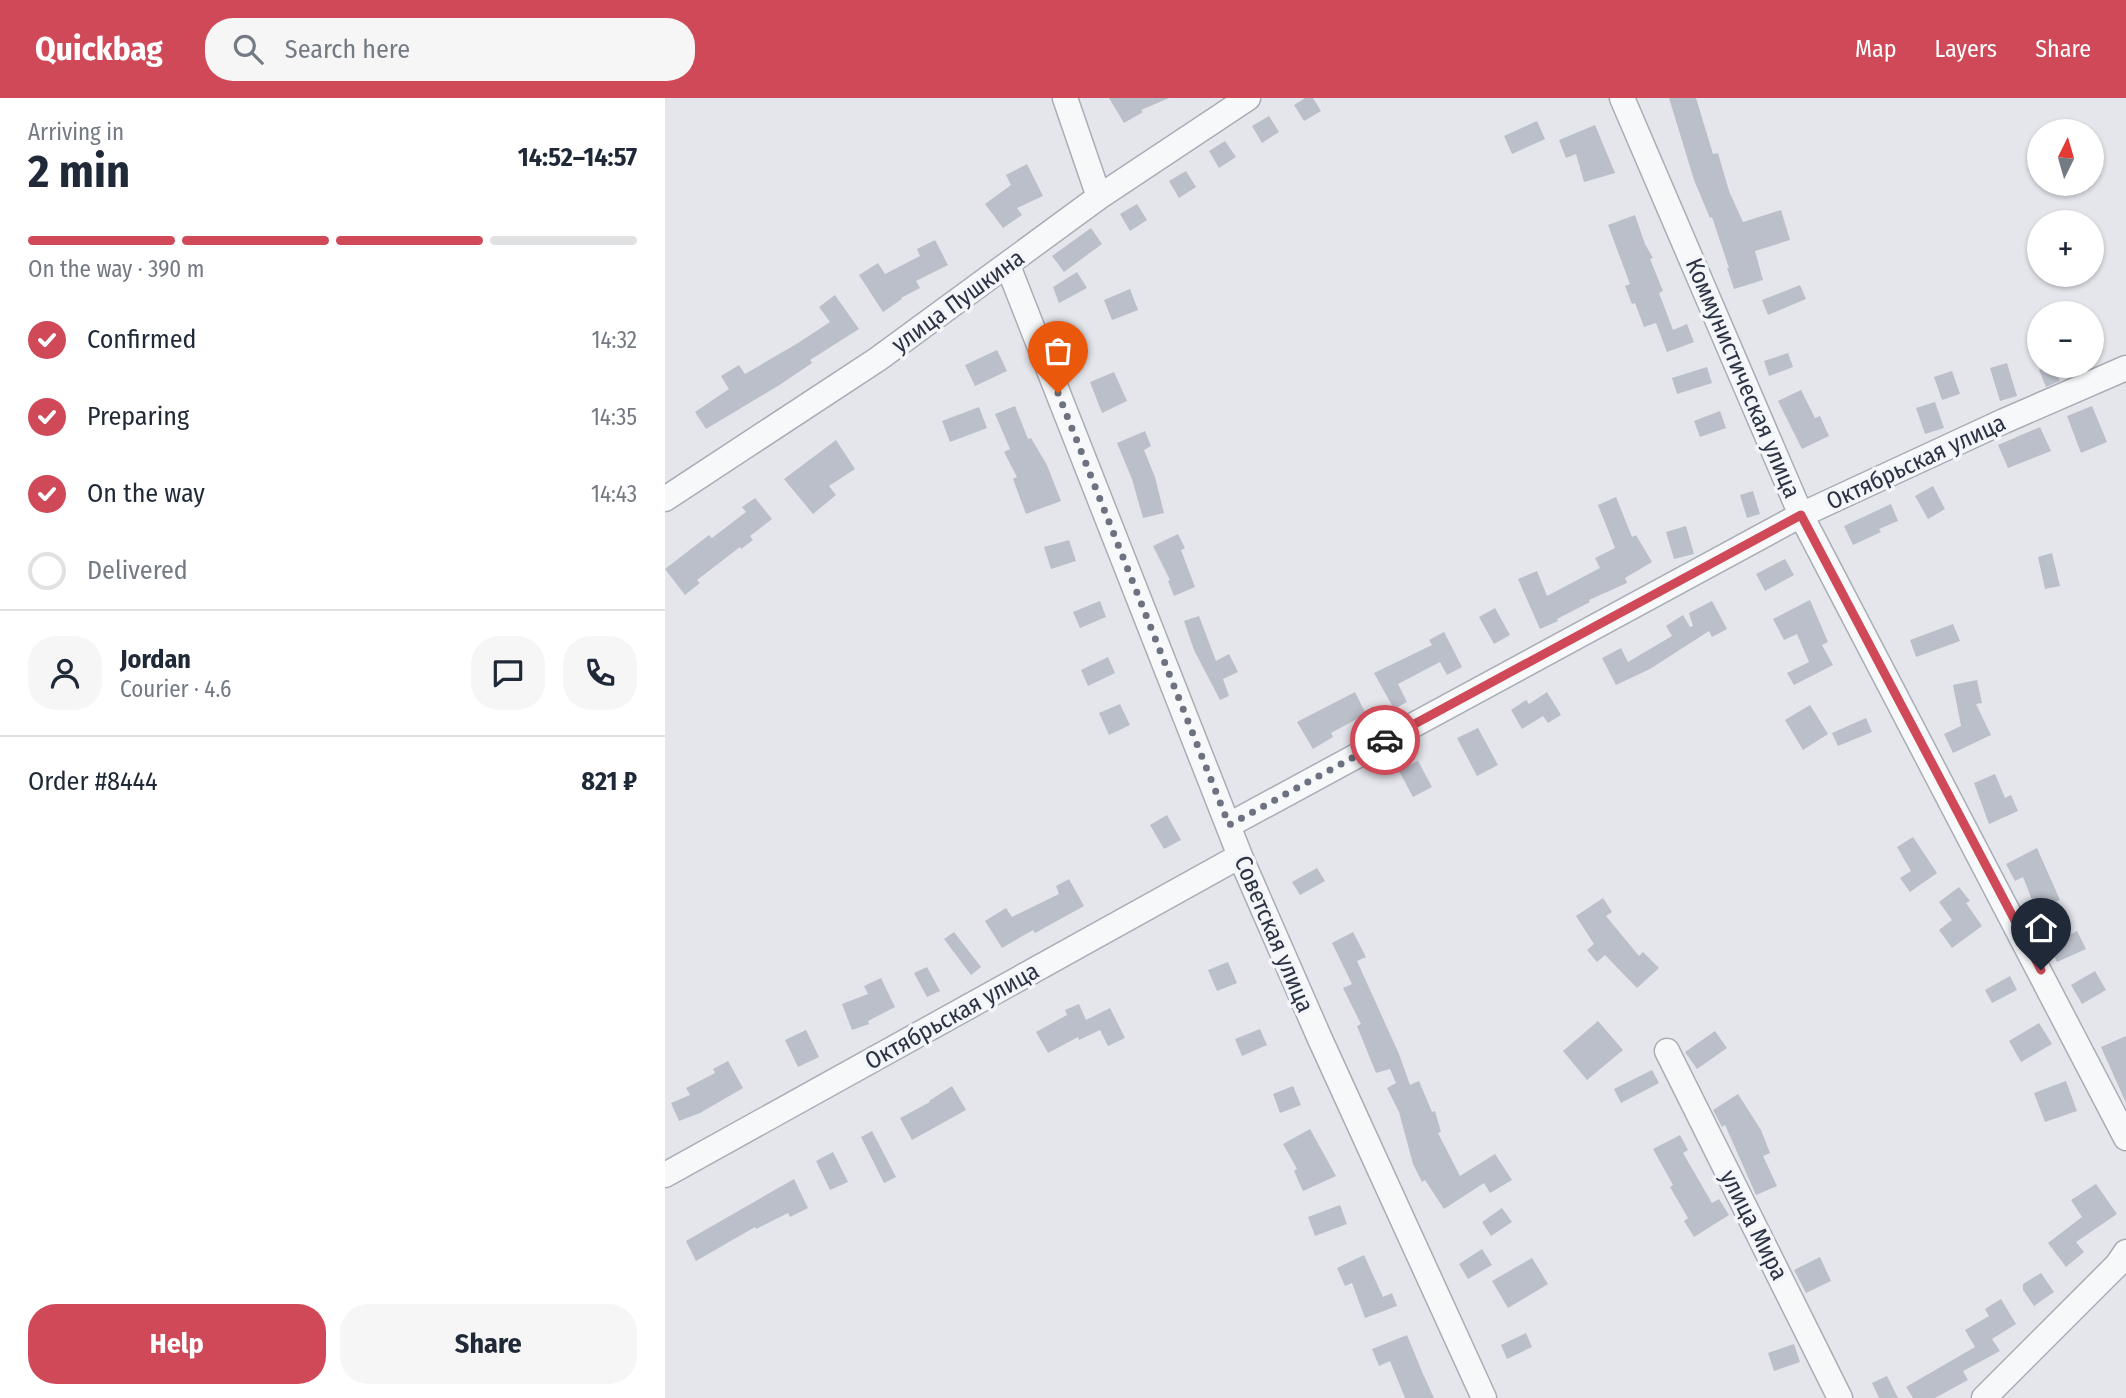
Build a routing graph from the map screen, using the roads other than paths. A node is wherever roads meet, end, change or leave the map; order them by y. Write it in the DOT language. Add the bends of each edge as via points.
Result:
graph roads {
  1 [pos="1065,98"];
  2 [pos="1248,98"];
  3 [pos="1622,98"];
  4 [pos="1099,197"];
  5 [pos="1008,265"];
  6 [pos="2126,368"];
  7 [pos="665,499"];
  8 [pos="1801,515"];
  9 [pos="1229,825"];
  10 [pos="1240,856"];
  11 [pos="1667,1051"];
  12 [pos="2126,1138"];
  13 [pos="665,1175"];
  14 [pos="2126,1252"];
  15 [pos="1484,1398"];
  16 [pos="1840,1398"];
  17 [pos="1984,1398"];
  1 -- 4 [label="street"];
  2 -- 4 [label="street, улица Пушкина"];
  3 -- 8 [label="street, Коммунистическая улица"];
  4 -- 5 [label="street, улица Пушкина"];
  5 -- 7 [label="street, улица Пушкина" via="878,359"];
  5 -- 9 [label="street, Советская улица"];
  6 -- 8 [label="street, Октябрьская улица"];
  8 -- 9 [label="street, Октябрьская улица"];
  8 -- 12 [label="street, Коммунистическая улица"];
  9 -- 10 [label="street, Советская улица"];
  10 -- 13 [label="street, Октябрьская улица"];
  10 -- 15 [label="street, Советская улица"];
  11 -- 16 [label="street, улица Мира"];
  14 -- 17 [label="street"];
}
